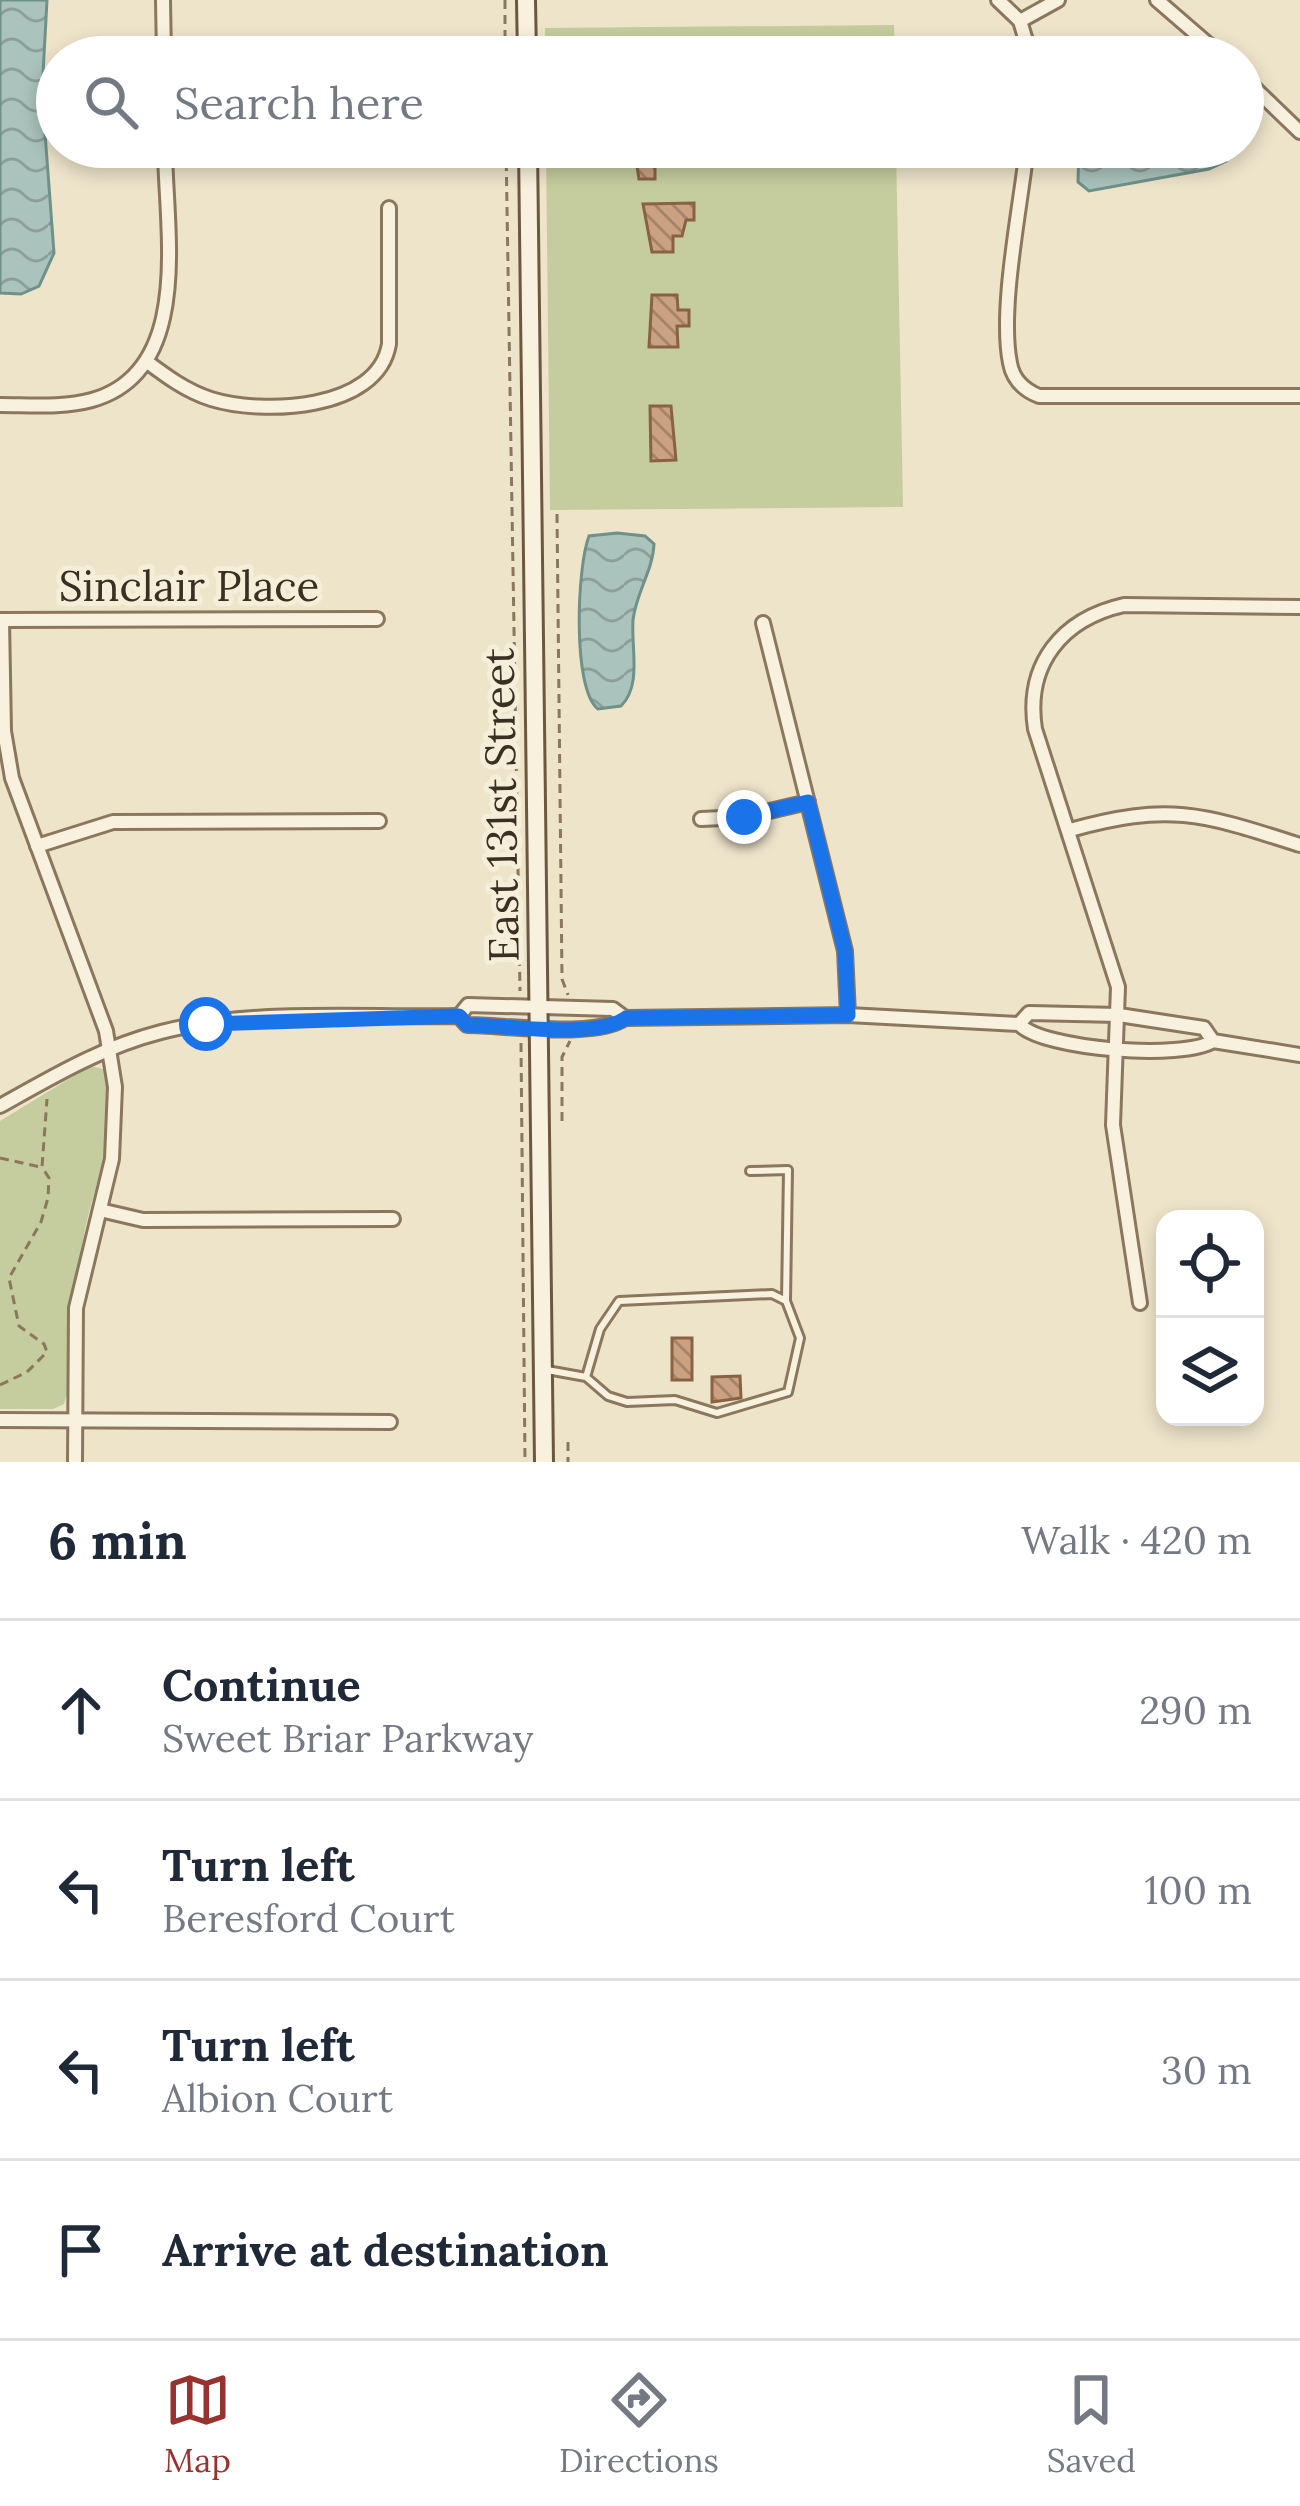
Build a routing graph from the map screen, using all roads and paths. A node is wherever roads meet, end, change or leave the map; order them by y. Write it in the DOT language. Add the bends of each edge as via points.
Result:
graph roads {
  1 [pos="163,0"];
  2 [pos="505,0"];
  3 [pos="526,0"];
  4 [pos="998,0"];
  5 [pos="1058,0"];
  6 [pos="1157,0"];
  7 [pos="1020,21"];
  8 [pos="164,36"];
  9 [pos="505,36"];
  10 [pos="527,36"];
  11 [pos="1025,36"];
  12 [pos="1198,36"];
  13 [pos="1264,98"];
  14 [pos="1300,133"];
  15 [pos="165,168"];
  16 [pos="507,168"];
  17 [pos="529,168"];
  18 [pos="1025,168"];
  19 [pos="389,208"];
  20 [pos="146,362"];
  21 [pos="1300,396"];
  22 [pos="0,405"];
  23 [pos="557,514"];
  24 [pos="1300,607"];
  25 [pos="377,619"];
  26 [pos="1,620"];
  27 [pos="763,623"];
  28 [pos="808,802"];
  29 [pos="701,819"];
  30 [pos="379,821"];
  31 [pos="1070,830"];
  32 [pos="1300,845"];
  33 [pos="38,846"];
  34 [pos="568,988"];
  35 [pos="530,1005"];
  36 [pos="848,1015"];
  37 [pos="1119,1015"];
  38 [pos="459,1016"];
  39 [pos="626,1018"];
  40 [pos="1019,1024"];
  41 [pos="530,1026"];
  42 [pos="1213,1041"];
  43 [pos="570,1044"];
  44 [pos="110,1049"];
  45 [pos="1118,1049"];
  46 [pos="1300,1055"];
  47 [pos="48,1079"];
  48 [pos="0,1106"];
  49 [pos="562,1121"];
  50 [pos="0,1158"];
  51 [pos="42,1167"];
  52 [pos="750,1171"];
  53 [pos="100,1210"];
  54 [pos="393,1219"];
  55 [pos="786,1301"];
  56 [pos="1140,1303"];
  57 [pos="543,1370"];
  58 [pos="586,1377"];
  59 [pos="0,1385"];
  60 [pos="0,1420"];
  61 [pos="75,1420"];
  62 [pos="390,1422"];
  63 [pos="568,1442"];
  64 [pos="75,1462"];
  65 [pos="525,1462"];
  66 [pos="544,1462"];
  67 [pos="568,1462"];
  1 -- 8 [label="street"];
  2 -- 9 [label="path"];
  3 -- 10 [label="street"];
  4 -- 7 [label="street"];
  5 -- 7 [label="street"];
  6 -- 12 [label="street"];
  7 -- 11 [label="street"];
  13 -- 14 [label="street"];
  15 -- 20 [label="street" via="165,311"];
  16 -- 35 [label="path"];
  17 -- 35 [label="street, East 131st Street"];
  18 -- 21 [label="street" via="1008,332 1010,368 1024,389 1039,396"];
  19 -- 20 [label="street" via="389,344 365,386 330,401 225,402"];
  20 -- 22 [label="street" via="93,400"];
  23 -- 34 [label="path"];
  24 -- 31 [label="street" via="1124,605 1069,628 1043,661 1032,710"];
  25 -- 26 [label="street, Sinclair Place"];
  26 -- 33 [label="street" via="6,749"];
  27 -- 28 [label="street"];
  28 -- 29 [label="street"];
  28 -- 36 [label="street" via="845,951"];
  30 -- 33 [label="street" via="113,822"];
  31 -- 32 [label="street" via="1169,811"];
  31 -- 37 [label="street" via="1113,957"];
  33 -- 44 [label="street"];
  35 -- 38 [label="street" via="468,1004"];
  35 -- 39 [label="street" via="614,1009"];
  35 -- 41 [label="street, East 131st Street"];
  36 -- 39 [label="street"];
  36 -- 40 [label="street"];
  37 -- 40 [label="street" via="1029,1013"];
  37 -- 42 [label="street" via="1204,1028"];
  37 -- 45 [label="street"];
  38 -- 41 [label="street" via="467,1025"];
  38 -- 44 [label="street" via="206,1024"];
  39 -- 41 [label="street" via="613,1027"];
  40 -- 45 [label="street" via="1030,1035"];
  41 -- 57 [label="street, East 131st Street"];
  41 -- 65 [label="path"];
  42 -- 45 [label="street" via="1199,1050"];
  42 -- 46 [label="street"];
  43 -- 49 [label="path" via="562,1058"];
  44 -- 47 [label="street"];
  44 -- 53 [label="street" via="116,1124"];
  45 -- 56 [label="street" via="1113,1125"];
  47 -- 48 [label="street"];
  47 -- 51 [label="path"];
  50 -- 51 [label="path"];
  51 -- 59 [label="path" via="50,1178 45,1210 9,1278 19,1326 47,1352"];
  52 -- 55 [label="lane" via="788,1170"];
  53 -- 54 [label="street" via="143,1220"];
  53 -- 61 [label="street" via="76,1307"];
  55 -- 58 [label="lane" via="772,1294 619,1301 600,1329"];
  55 -- 58 [label="lane" via="800,1338 795,1367 788,1392 758,1405 717,1413 675,1400 628,1402"];
  57 -- 58 [label="lane"];
  57 -- 66 [label="street, East 131st Street"];
  60 -- 61 [label="street"];
  61 -- 62 [label="street"];
  61 -- 64 [label="street"];
  63 -- 67 [label="path"];
}
